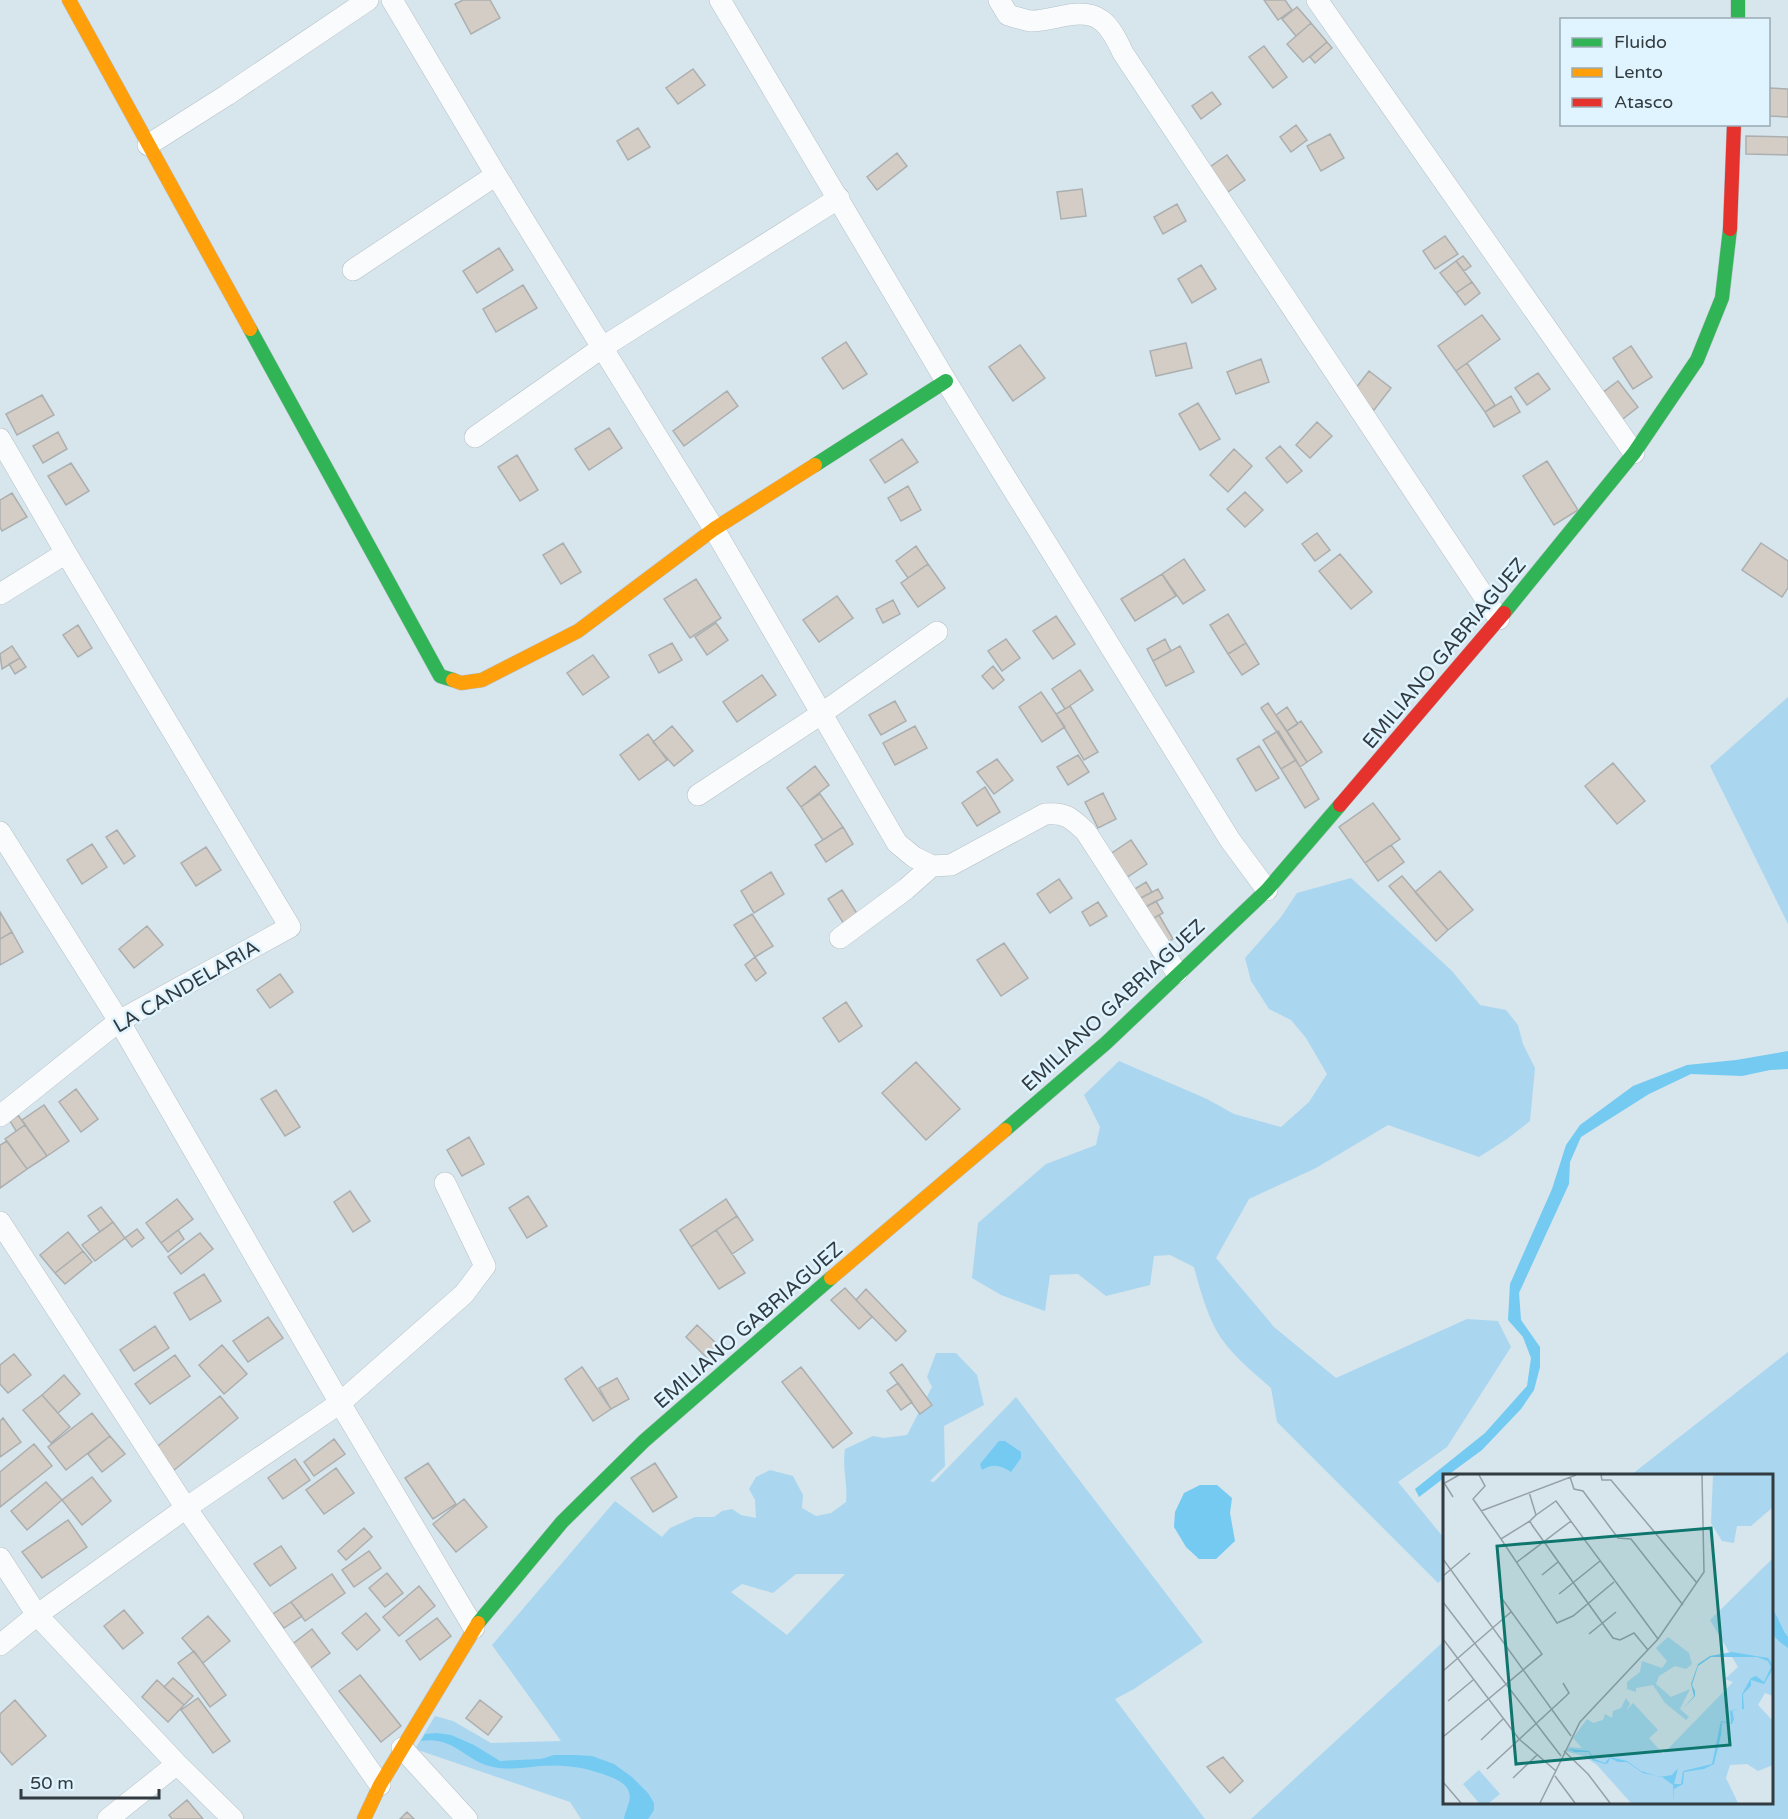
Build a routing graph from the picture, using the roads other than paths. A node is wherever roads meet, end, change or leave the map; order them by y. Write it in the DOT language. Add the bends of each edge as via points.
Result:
graph roads {
  1 [pos="69,0"];
  2 [pos="368,0"];
  3 [pos="392,0"];
  4 [pos="720,0"];
  5 [pos="999,0"];
  6 [pos="1317,0"];
  7 [pos="1738,0"];
  8 [pos="1738,18"];
  9 [pos="1734,126"];
  10 [pos="148,145"];
  11 [pos="496,175"];
  12 [pos="839,198"];
  13 [pos="353,270"];
  14 [pos="603,347"];
  15 [pos="946,381"];
  16 [pos="475,437"];
  17 [pos="0,439"];
  18 [pos="1634,453"];
  19 [pos="714,529"];
  20 [pos="66,553"];
  21 [pos="0,594"];
  22 [pos="1499,619"];
  23 [pos="937,632"];
  24 [pos="821,714"];
  25 [pos="698,795"];
  26 [pos="0,832"];
  27 [pos="932,866"];
  28 [pos="1266,890"];
  29 [pos="840,938"];
  30 [pos="1177,973"];
  31 [pos="119,1022"];
  32 [pos="0,1116"];
  33 [pos="445,1183"];
  34 [pos="0,1222"];
  35 [pos="340,1403"];
  36 [pos="186,1508"];
  37 [pos="0,1558"];
  38 [pos="37,1615"];
  39 [pos="474,1628"];
  40 [pos="0,1645"];
  41 [pos="402,1748"];
  42 [pos="177,1764"];
  43 [pos="380,1785"];
  44 [pos="108,1819"];
  45 [pos="233,1819"];
  46 [pos="364,1819"];
  47 [pos="468,1819"];
  1 -- 10 [label="main road"];
  2 -- 10 [label="street"];
  3 -- 11 [label="street"];
  4 -- 12 [label="street"];
  5 -- 22 [label="street" via="1008,15 1031,21 1071,14 1103,20"];
  6 -- 18 [label="street"];
  7 -- 8 [label="main road"];
  9 -- 18 [label="main road, EMILIANO GABRIAGUEZ" via="1732,214 1722,298 1697,360"];
  10 -- 19 [label="main road" via="440,676 461,683 482,680 578,631"];
  11 -- 13 [label="street"];
  11 -- 14 [label="street"];
  12 -- 14 [label="street"];
  12 -- 15 [label="street"];
  14 -- 16 [label="street"];
  14 -- 19 [label="street"];
  15 -- 19 [label="main road"];
  15 -- 28 [label="street" via="1230,840"];
  17 -- 20 [label="street"];
  18 -- 22 [label="main road, EMILIANO GABRIAGUEZ"];
  19 -- 24 [label="street"];
  20 -- 21 [label="street"];
  20 -- 31 [label="street, LA CANDELARIA" via="290,927"];
  22 -- 28 [label="main road, EMILIANO GABRIAGUEZ"];
  23 -- 24 [label="street"];
  24 -- 25 [label="street"];
  24 -- 27 [label="street" via="897,843"];
  26 -- 31 [label="street"];
  27 -- 29 [label="street"];
  27 -- 30 [label="street" via="951,865 1045,814 1070,817 1086,832"];
  28 -- 30 [label="main road, EMILIANO GABRIAGUEZ"];
  30 -- 39 [label="main road, EMILIANO GABRIAGUEZ" via="1106,1043 644,1441 562,1522"];
  31 -- 32 [label="street, LA CANDELARIA"];
  31 -- 35 [label="street"];
  33 -- 35 [label="street" via="485,1266 464,1294"];
  34 -- 36 [label="street"];
  35 -- 36 [label="street"];
  35 -- 39 [label="street"];
  36 -- 38 [label="street"];
  36 -- 43 [label="street"];
  37 -- 38 [label="street"];
  38 -- 40 [label="street"];
  38 -- 42 [label="street"];
  39 -- 41 [label="main road, EMILIANO GABRIAGUEZ"];
  41 -- 43 [label="main road, EMILIANO GABRIAGUEZ"];
  41 -- 47 [label="street"];
  42 -- 44 [label="street"];
  42 -- 45 [label="street"];
  43 -- 46 [label="main road, EMILIANO GABRIAGUEZ"];
}
